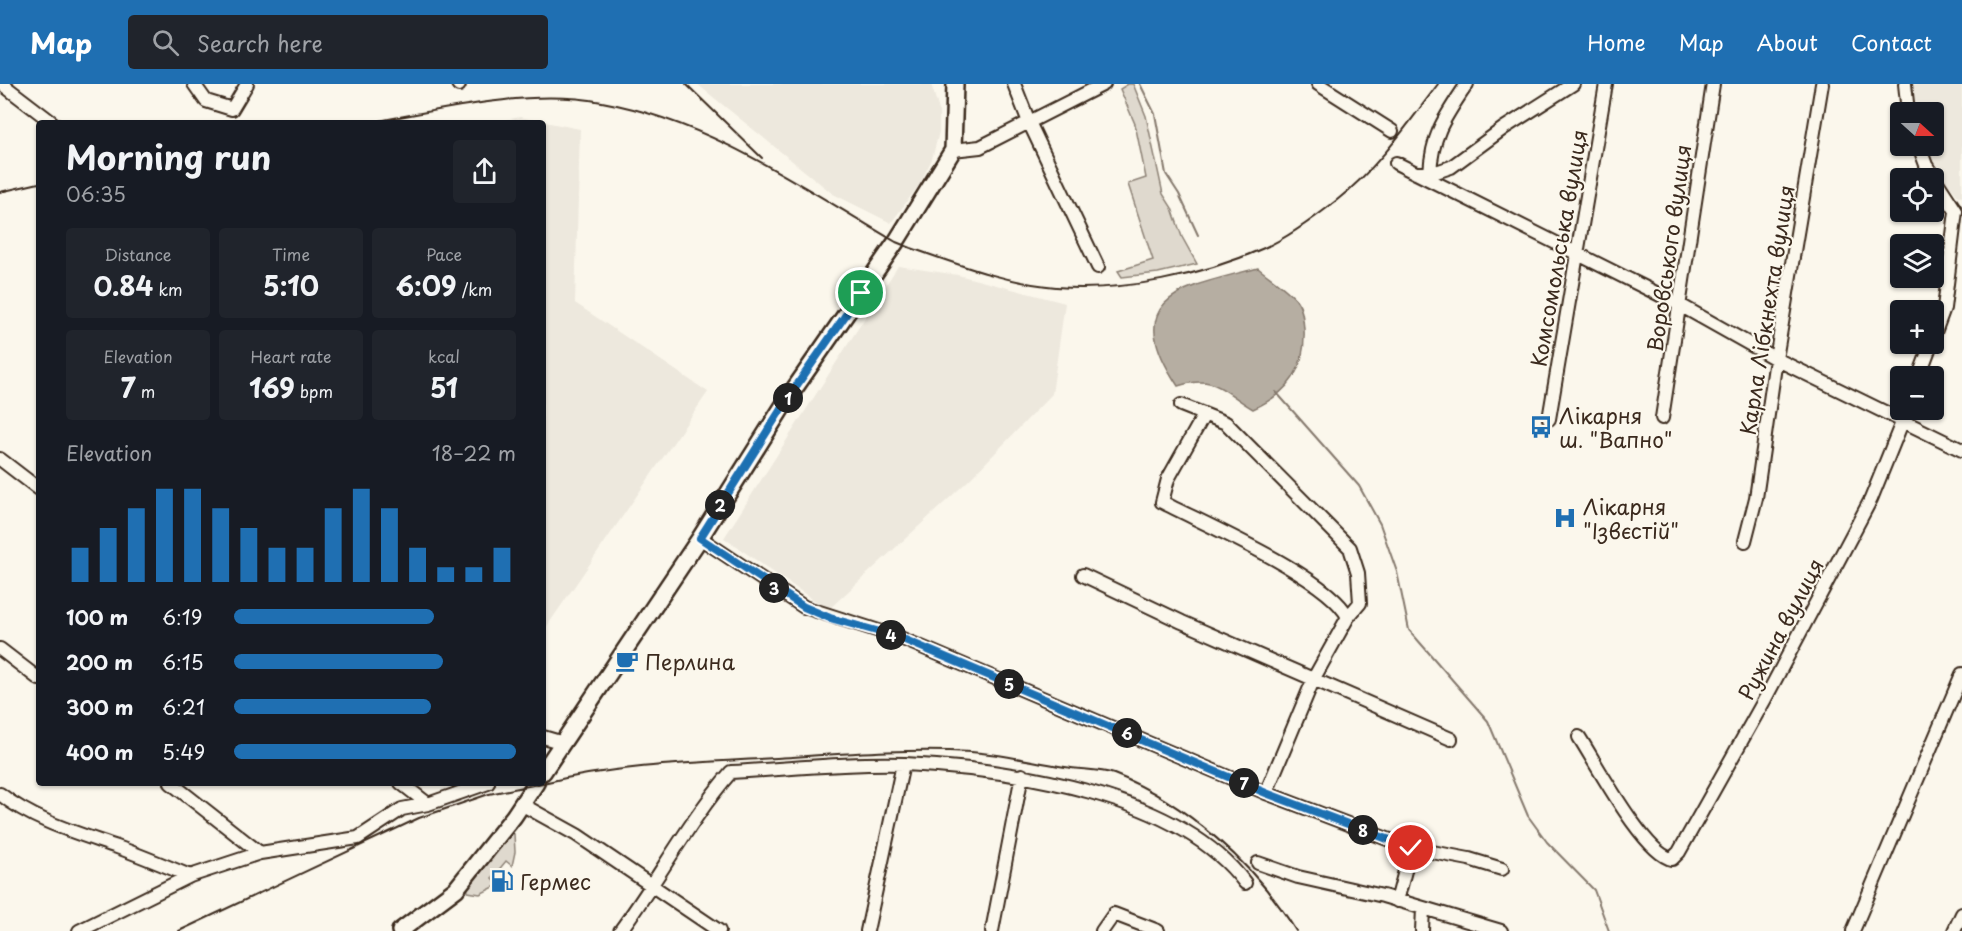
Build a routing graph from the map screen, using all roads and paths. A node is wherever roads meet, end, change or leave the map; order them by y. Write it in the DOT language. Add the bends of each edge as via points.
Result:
graph roads {
  1 [pos="2,84"];
  2 [pos="194,84"];
  3 [pos="247,84"];
  4 [pos="955,84"];
  5 [pos="1014,84"];
  6 [pos="1104,84"];
  7 [pos="1318,84"];
  8 [pos="1467,84"];
  9 [pos="1573,84"];
  10 [pos="1606,84"];
  11 [pos="1713,84"];
  12 [pos="1822,84"];
  13 [pos="1905,84"];
  14 [pos="1907,102"];
  15 [pos="49,120"];
  16 [pos="1029,122"];
  17 [pos="1392,131"];
  18 [pos="953,150"];
  19 [pos="1923,156"];
  20 [pos="1396,163"];
  21 [pos="1430,172"];
  22 [pos="1414,174"];
  23 [pos="1577,255"];
  24 [pos="1098,267"];
  25 [pos="1680,305"];
  26 [pos="1944,308"];
  27 [pos="1776,359"];
  28 [pos="1181,405"];
  29 [pos="1890,408"];
  30 [pos="1204,415"];
  31 [pos="1662,418"];
  32 [pos="1549,419"];
  33 [pos="1903,420"];
  34 [pos="1913,420"];
  35 [pos="1962,450"];
  36 [pos="0,459"];
  37 [pos="36,487"];
  38 [pos="700,538"];
  39 [pos="1745,541"];
  40 [pos="1083,575"];
  41 [pos="1348,617"];
  42 [pos="0,649"];
  43 [pos="1962,674"];
  44 [pos="36,677"];
  45 [pos="1314,678"];
  46 [pos="1579,737"];
  47 [pos="546,738"];
  48 [pos="1451,739"];
  49 [pos="561,742"];
  50 [pos="903,764"];
  51 [pos="546,767"];
  52 [pos="1022,775"];
  53 [pos="175,786"];
  54 [pos="405,786"];
  55 [pos="479,786"];
  56 [pos="534,786"];
  57 [pos="1266,793"];
  58 [pos="0,794"];
  59 [pos="428,804"];
  60 [pos="521,804"];
  61 [pos="1411,848"];
  62 [pos="261,853"];
  63 [pos="1258,863"];
  64 [pos="1502,869"];
  65 [pos="190,876"];
  66 [pos="1245,883"];
  67 [pos="652,888"];
  68 [pos="1398,901"];
  69 [pos="1423,908"];
  70 [pos="1962,914"];
  71 [pos="79,931"];
  72 [pos="400,931"];
  73 [pos="620,931"];
  74 [pos="719,931"];
  75 [pos="867,931"];
  76 [pos="992,931"];
  77 [pos="1102,931"];
  78 [pos="1158,931"];
  79 [pos="1422,931"];
  80 [pos="1501,931"];
  81 [pos="1853,931"];
  82 [pos="1954,931"];
  1 -- 15 [label="street"];
  2 -- 3 [label="street" via="206,101 232,109"];
  4 -- 18 [label="main road"];
  5 -- 16 [label="street"];
  6 -- 16 [label="street"];
  7 -- 17 [label="street"];
  8 -- 21 [label="street" via="1435,137"];
  9 -- 21 [label="street" via="1450,167"];
  10 -- 23 [label="street, Комсомольська вулиця"];
  11 -- 25 [label="street, Воровського вулиця"];
  12 -- 27 [label="street, Карла Лібкнехта вулиця"];
  13 -- 14 [label="street"];
  16 -- 18 [label="street" via="980,147"];
  16 -- 24 [label="street"];
  18 -- 38 [label="main road"];
  19 -- 26 [label="street" via="1956,211"];
  20 -- 22 [label="street"];
  21 -- 22 [label="street"];
  22 -- 23 [label="street"];
  23 -- 25 [label="street"];
  23 -- 32 [label="street, Комсомольська вулиця"];
  25 -- 27 [label="street"];
  25 -- 31 [label="street, Воровського вулиця"];
  27 -- 29 [label="street"];
  27 -- 39 [label="street, Карла Лібкнехта вулиця" via="1756,498"];
  28 -- 30 [label="street"];
  30 -- 41 [label="street" via="1226,423 1350,548 1358,573 1360,603"];
  30 -- 41 [label="street" via="1168,479 1162,502 1310,579 1343,607"];
  33 -- 46 [label="street, Ружина вулиця" via="1871,499 1765,699 1672,859 1664,858 1645,840"];
  34 -- 35 [label="street"];
  36 -- 37 [label="street"];
  38 -- 49 [label="main road"];
  38 -- 57 [label="street" via="804,607 898,637"];
  40 -- 45 [label="street"];
  41 -- 45 [label="street"];
  42 -- 44 [label="street"];
  43 -- 81 [label="street"];
  45 -- 48 [label="street"];
  45 -- 57 [label="street"];
  47 -- 49 [label="street"];
  49 -- 51 [label="main road"];
  50 -- 52 [label="street"];
  50 -- 67 [label="street" via="731,772"];
  50 -- 75 [label="street"];
  52 -- 66 [label="street" via="1102,795 1172,823 1215,850"];
  52 -- 76 [label="street"];
  53 -- 62 [label="street"];
  54 -- 59 [label="street"];
  55 -- 59 [label="street"];
  56 -- 60 [label="main road"];
  57 -- 61 [label="street"];
  58 -- 65 [label="street" via="17,807 63,828"];
  59 -- 62 [label="street" via="402,809 358,838"];
  60 -- 67 [label="street" via="577,835"];
  60 -- 72 [label="main road" via="456,889"];
  61 -- 64 [label="street" via="1469,858"];
  61 -- 68 [label="street"];
  62 -- 65 [label="street"];
  63 -- 68 [label="street" via="1298,877"];
  65 -- 71 [label="street"];
  67 -- 73 [label="street"];
  67 -- 74 [label="street"];
  68 -- 69 [label="street"];
  69 -- 79 [label="street"];
  69 -- 80 [label="street"];
  70 -- 82 [label="street"];
  77 -- 78 [label="street" via="1114,914"];
}
